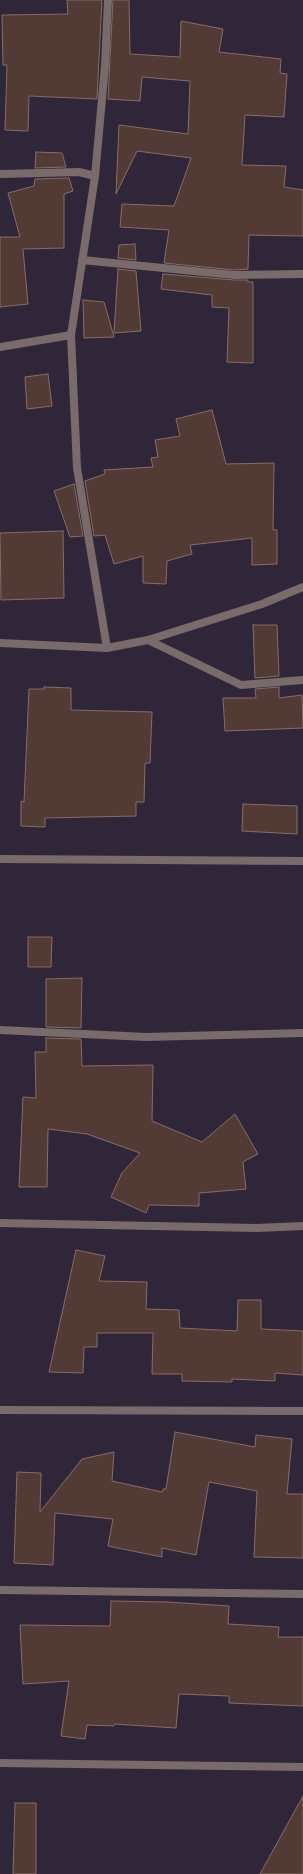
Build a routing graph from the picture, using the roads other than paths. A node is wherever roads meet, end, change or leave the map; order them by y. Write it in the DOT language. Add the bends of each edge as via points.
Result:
graph roads {
  1 [pos="108,0"];
  2 [pos="0,174"];
  3 [pos="95,176"];
  4 [pos="82,260"];
  5 [pos="303,274"];
  6 [pos="71,335"];
  7 [pos="0,347"];
  8 [pos="303,587"];
  9 [pos="148,640"];
  10 [pos="0,643"];
  11 [pos="107,648"];
  12 [pos="303,680"];
  13 [pos="0,859"];
  14 [pos="303,861"];
  15 [pos="0,1030"];
  16 [pos="303,1033"];
  17 [pos="0,1223"];
  18 [pos="303,1226"];
  19 [pos="0,1410"];
  20 [pos="303,1411"];
  21 [pos="0,1590"];
  22 [pos="303,1594"];
  23 [pos="0,1763"];
  24 [pos="303,1767"];
  1 -- 3 [label="street"];
  2 -- 3 [label="street" via="79,172"];
  3 -- 4 [label="street"];
  4 -- 5 [label="street" via="234,275"];
  4 -- 6 [label="street"];
  6 -- 7 [label="street"];
  6 -- 11 [label="street" via="77,468"];
  8 -- 9 [label="street" via="262,604"];
  9 -- 11 [label="street"];
  9 -- 12 [label="street" via="241,685"];
  10 -- 11 [label="street"];
  13 -- 14 [label="street"];
  15 -- 16 [label="street" via="146,1037"];
  17 -- 18 [label="street" via="256,1228"];
  19 -- 20 [label="street"];
  21 -- 22 [label="street"];
  23 -- 24 [label="street"];
}
